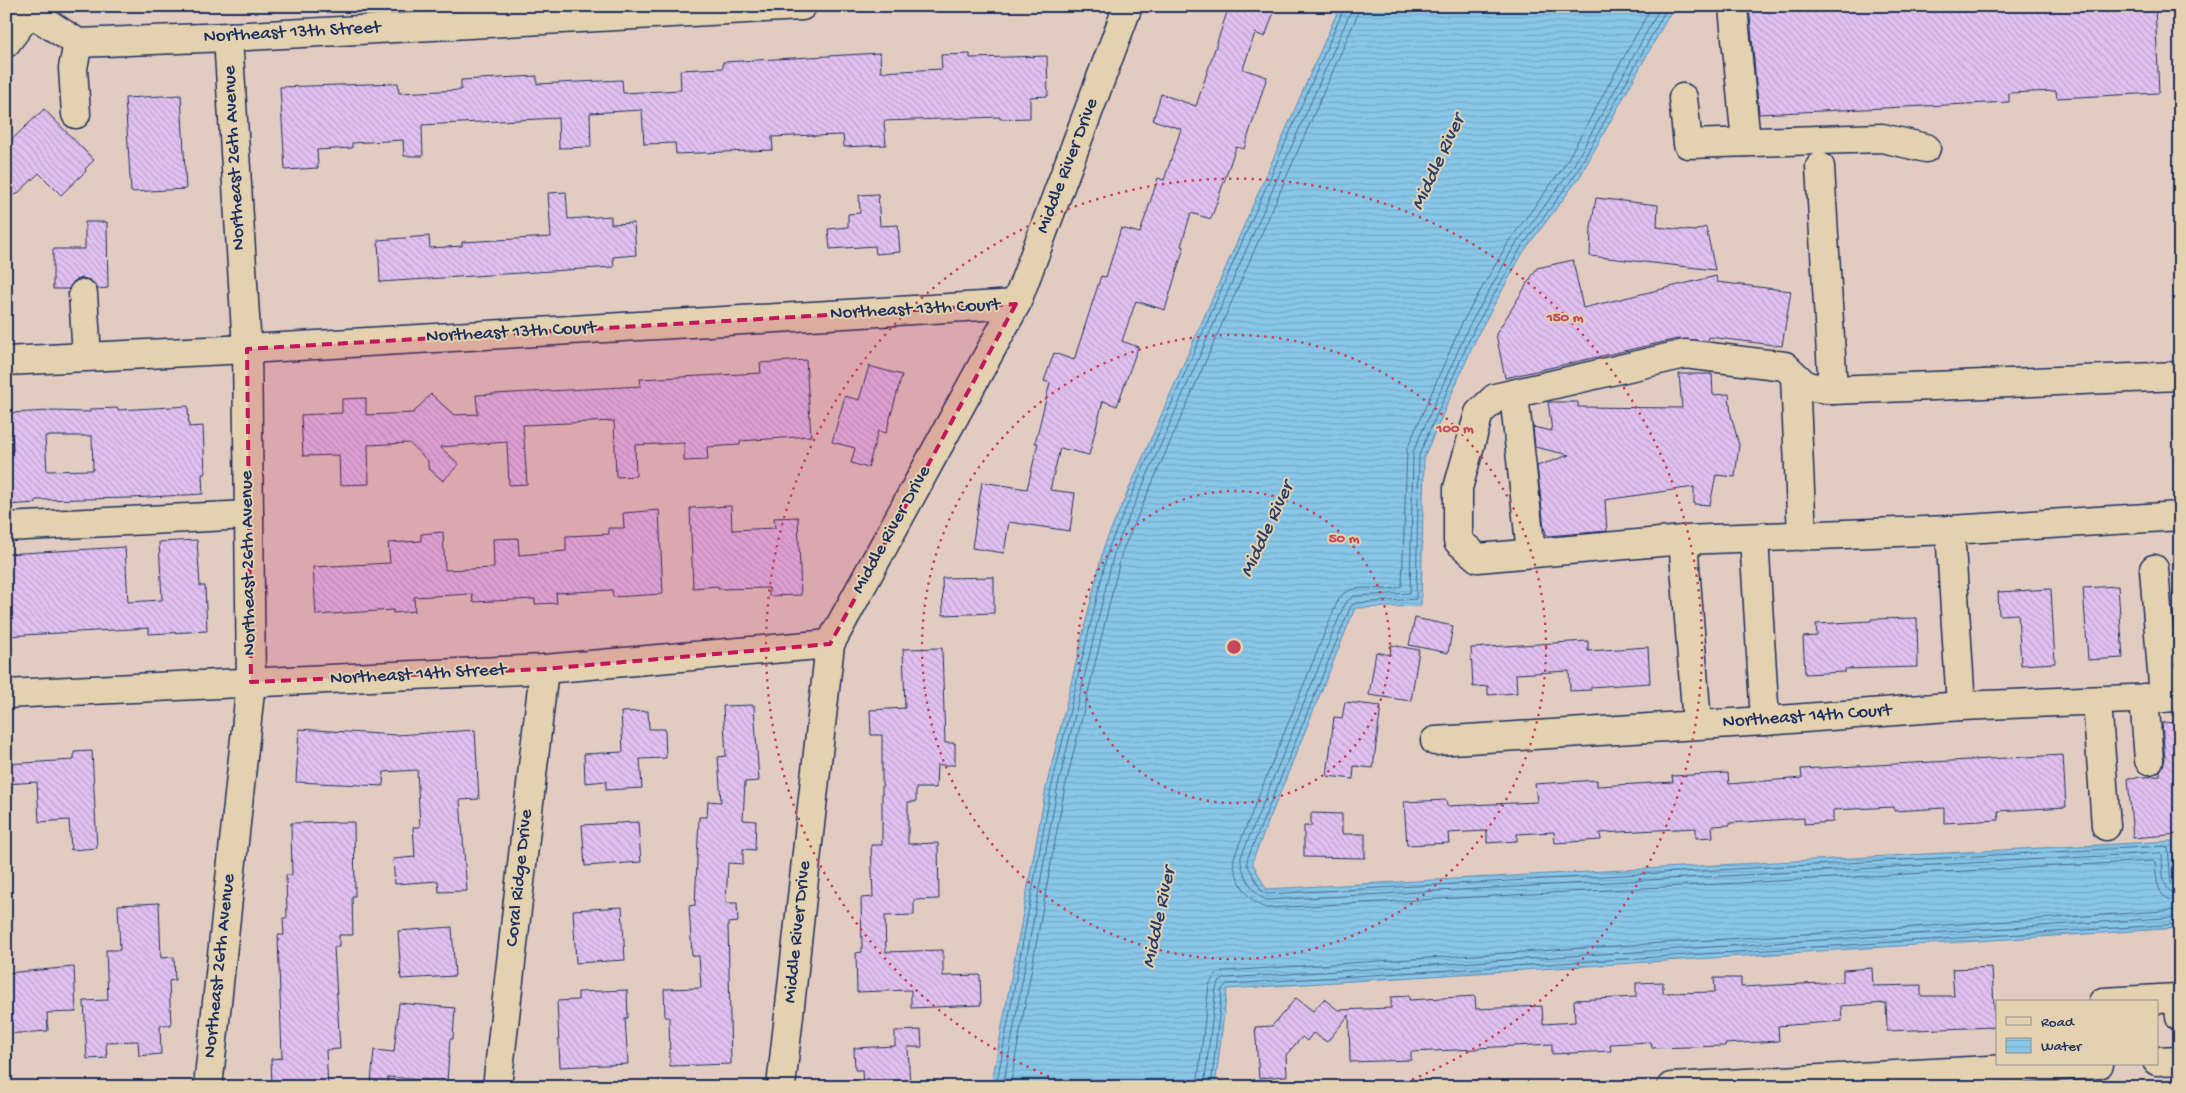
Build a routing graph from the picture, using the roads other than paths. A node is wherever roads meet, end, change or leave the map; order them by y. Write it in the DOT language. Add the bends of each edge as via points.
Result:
graph roads {
  1 [pos="802,6"];
  2 [pos="1128,6"];
  3 [pos="1733,7"];
  4 [pos="32,9"];
  5 [pos="228,37"];
  6 [pos="6,43"];
  7 [pos="78,43"];
  8 [pos="1683,98"];
  9 [pos="76,114"];
  10 [pos="1746,142"];
  11 [pos="1926,148"];
  12 [pos="1820,167"];
  13 [pos="83,294"];
  14 [pos="1016,304"];
  15 [pos="247,349"];
  16 [pos="87,356"];
  17 [pos="6,360"];
  18 [pos="1795,376"];
  19 [pos="2180,376"];
  20 [pos="1833,390"];
  21 [pos="1514,394"];
  22 [pos="249,515"];
  23 [pos="2180,516"];
  24 [pos="6,527"];
  25 [pos="1950,530"];
  26 [pos="1802,536"];
  27 [pos="1754,538"];
  28 [pos="1683,540"];
  29 [pos="1531,553"];
  30 [pos="2154,569"];
  31 [pos="830,644"];
  32 [pos="544,669"];
  33 [pos="251,682"];
  34 [pos="6,694"];
  35 [pos="2163,698"];
  36 [pos="2096,701"];
  37 [pos="1961,706"];
  38 [pos="1765,721"];
  39 [pos="1697,724"];
  40 [pos="1435,741"];
  41 [pos="2149,760"];
  42 [pos="2106,826"];
  43 [pos="2140,1000"];
  44 [pos="2180,1017"];
  45 [pos="2180,1060"];
  46 [pos="2158,1061"];
  47 [pos="2062,1066"];
  48 [pos="208,1087"];
  49 [pos="497,1087"];
  50 [pos="781,1087"];
  51 [pos="1671,1087"];
  1 -- 5 [label="street, Northeast 13th Street"];
  2 -- 14 [label="street, Middle River Drive"];
  3 -- 10 [label="street"];
  4 -- 6 [label="street"];
  4 -- 7 [label="street"];
  5 -- 7 [label="street, Northeast 13th Street"];
  5 -- 15 [label="street, Northeast 26th Avenue"];
  7 -- 9 [label="street" via="73,68"];
  8 -- 10 [label="street" via="1688,144"];
  10 -- 11 [label="street" via="1882,138"];
  12 -- 20 [label="street"];
  13 -- 16 [label="street"];
  14 -- 15 [label="street, Northeast 13th Court"];
  14 -- 31 [label="street, Middle River Drive"];
  15 -- 16 [label="street, Northeast 13th Court"];
  15 -- 22 [label="street, Northeast 26th Avenue"];
  16 -- 17 [label="street, Northeast 13th Court"];
  18 -- 20 [label="street" via="1806,386"];
  18 -- 21 [label="street" via="1785,366 1685,354"];
  18 -- 26 [label="street"];
  19 -- 20 [label="street"];
  21 -- 29 [label="street"];
  21 -- 29 [label="street" via="1495,398 1479,412 1458,488 1458,541 1478,558"];
  22 -- 24 [label="street"];
  22 -- 33 [label="street, Northeast 26th Avenue"];
  23 -- 25 [label="street"];
  25 -- 26 [label="street"];
  25 -- 37 [label="street"];
  26 -- 27 [label="street"];
  27 -- 28 [label="street"];
  27 -- 38 [label="street"];
  28 -- 29 [label="street"];
  28 -- 39 [label="street"];
  30 -- 35 [label="street"];
  31 -- 32 [label="street, Northeast 14th Street"];
  31 -- 50 [label="street, Middle River Drive"];
  32 -- 33 [label="street, Northeast 14th Street"];
  32 -- 49 [label="street, Coral Ridge Drive"];
  33 -- 34 [label="street, Northeast 14th Street"];
  33 -- 48 [label="street, Northeast 26th Avenue"];
  35 -- 36 [label="street, Northeast 14th Court"];
  35 -- 41 [label="street"];
  36 -- 37 [label="street, Northeast 14th Court"];
  36 -- 42 [label="street"];
  37 -- 38 [label="street, Northeast 14th Court"];
  38 -- 39 [label="street, Northeast 14th Court"];
  39 -- 40 [label="street, Northeast 14th Court"];
  43 -- 44 [label="street" via="2178,998"];
  45 -- 46 [label="street"];
  47 -- 51 [label="street"];
}
